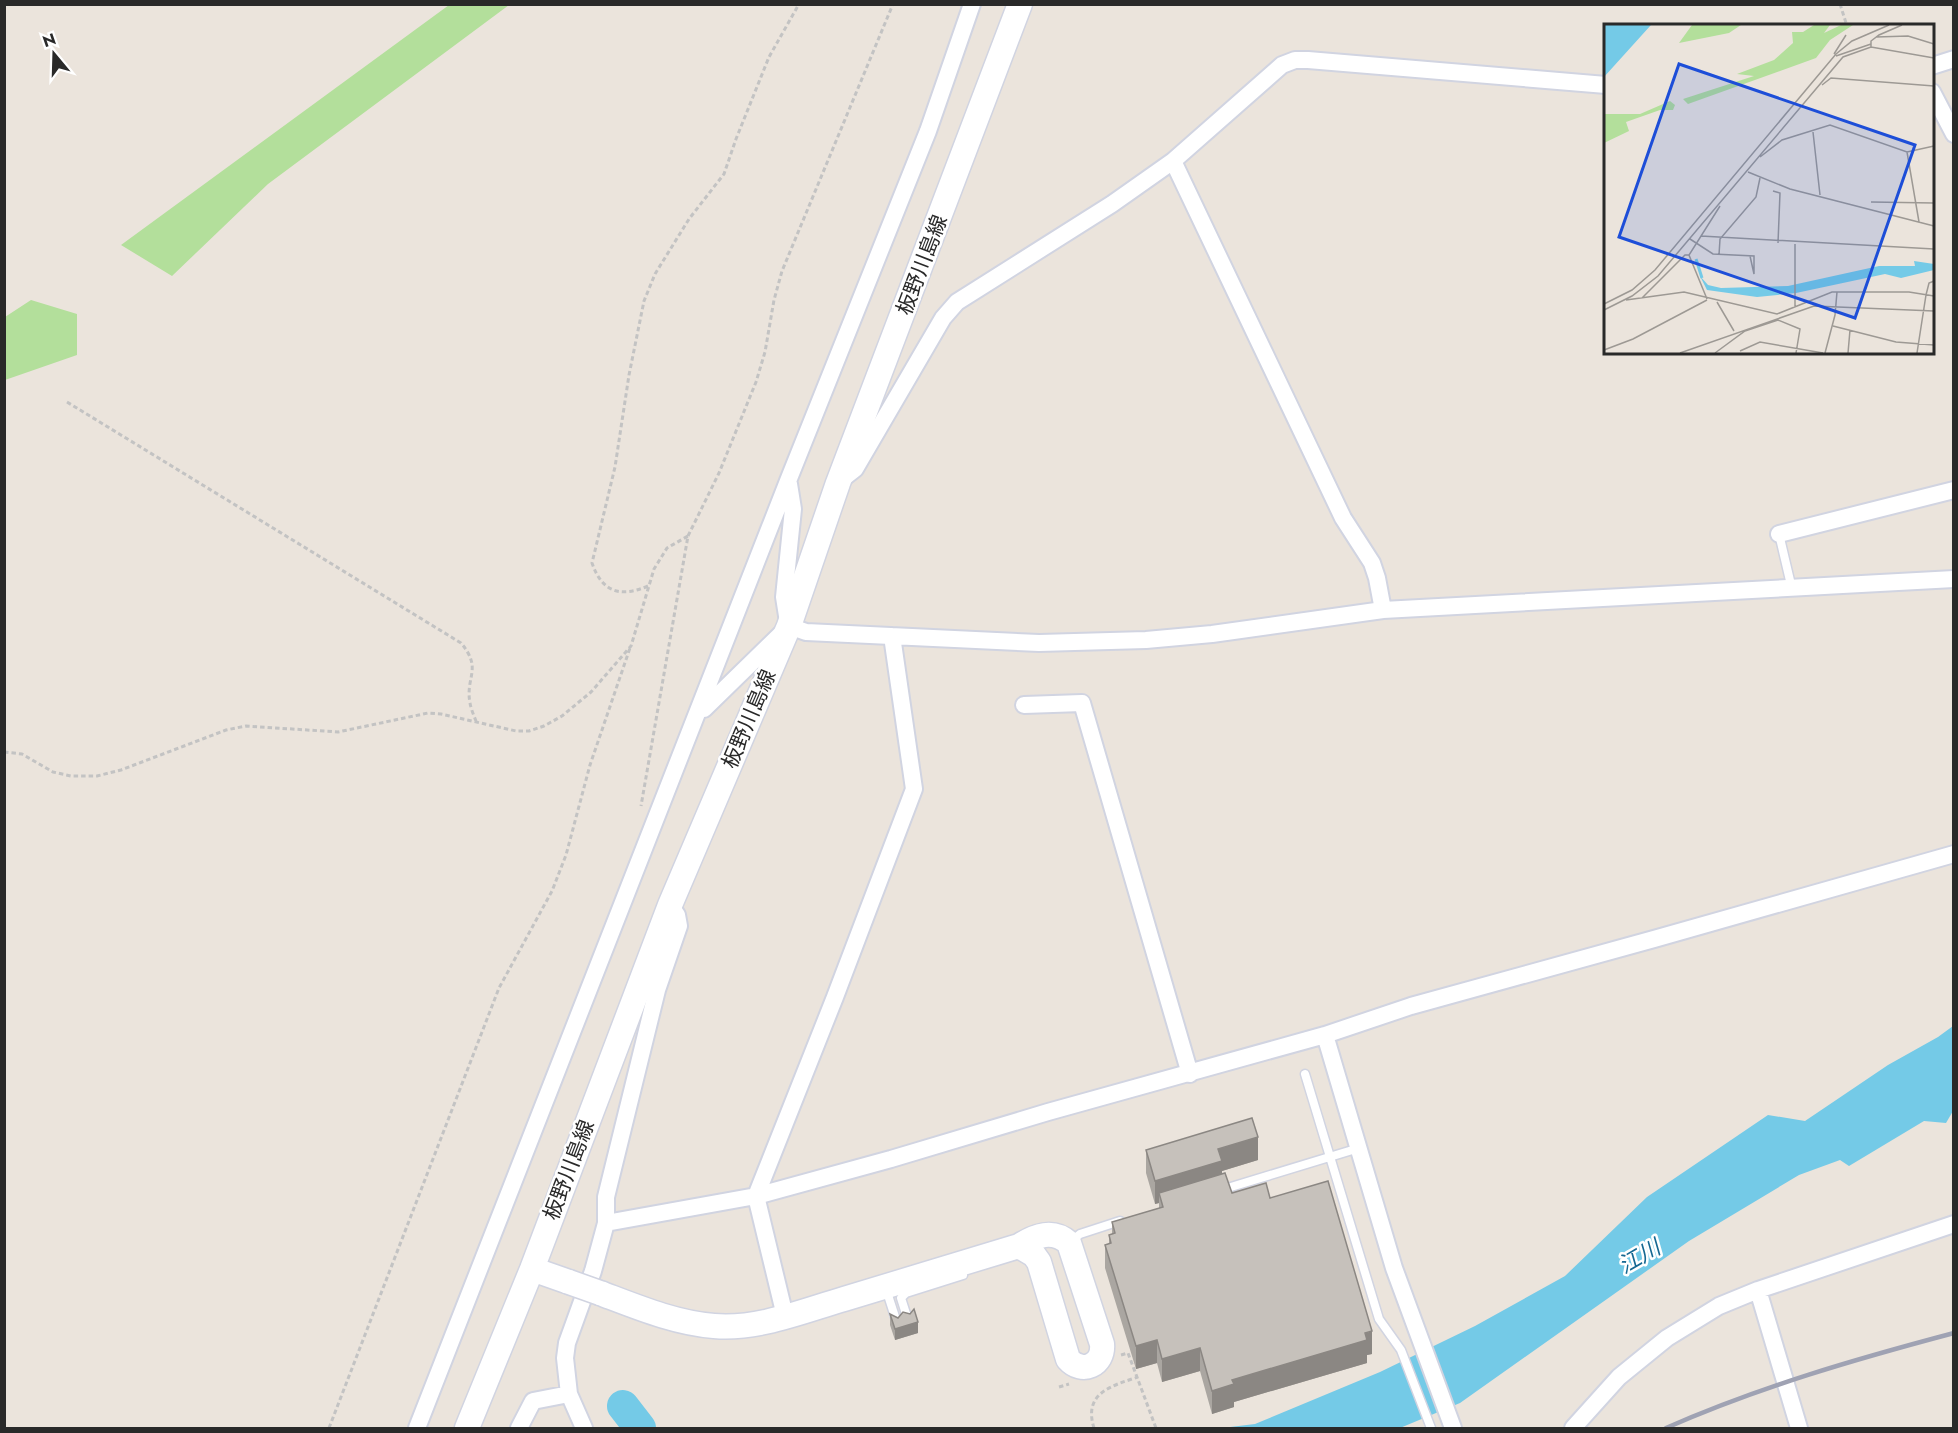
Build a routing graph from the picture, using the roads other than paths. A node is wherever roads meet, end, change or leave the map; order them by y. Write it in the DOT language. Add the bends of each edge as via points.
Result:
graph roads {
  1 [pos="972,4"];
  2 [pos="1020,4"];
  3 [pos="1953,59"];
  4 [pos="1934,65"];
  5 [pos="1604,85"];
  6 [pos="1934,96"];
  7 [pos="1953,134"];
  8 [pos="1173,161"];
  9 [pos="788,481"];
  10 [pos="838,483"];
  11 [pos="1953,490"];
  12 [pos="1779,534"];
  13 [pos="1953,579"];
  14 [pos="1792,589"];
  15 [pos="1383,610"];
  16 [pos="789,626"];
  17 [pos="892,636"];
  18 [pos="1024,705"];
  19 [pos="698,714"];
  20 [pos="1953,854"];
  21 [pos="670,905"];
  22 [pos="1325,1035"];
  23 [pos="1190,1074"];
  24 [pos="1305,1074"];
  25 [pos="1359,1148"];
  26 [pos="1329,1156"];
  27 [pos="1216,1192"];
  28 [pos="756,1197"];
  29 [pos="1125,1220"];
  30 [pos="606,1223"];
  31 [pos="1953,1224"];
  32 [pos="1069,1243"];
  33 [pos="1024,1252"];
  34 [pos="532,1269"];
  35 [pos="975,1272"];
  36 [pos="885,1286"];
  37 [pos="1758,1290"];
  38 [pos="785,1316"];
  39 [pos="908,1320"];
  40 [pos="897,1323"];
  41 [pos="569,1394"];
  42 [pos="1452,1425"];
  43 [pos="417,1428"];
  44 [pos="467,1428"];
  45 [pos="519,1428"];
  46 [pos="584,1428"];
  47 [pos="1431,1428"];
  48 [pos="1573,1428"];
  49 [pos="1799,1428"];
  1 -- 9 [label="street" via="928,131"];
  2 -- 10 [label="main road, 板野川島線"];
  3 -- 4 [label="street"];
  5 -- 8 [label="street" via="1295,60 1282,65"];
  6 -- 7 [label="street"];
  8 -- 10 [label="street" via="957,302 943,318 855,469"];
  8 -- 15 [label="street" via="1343,518 1372,563"];
  9 -- 16 [label="street" via="793,509 784,597"];
  9 -- 19 [label="street"];
  10 -- 16 [label="main road, 板野川島線"];
  11 -- 12 [label="street"];
  12 -- 14 [label="lane"];
  13 -- 14 [label="street"];
  14 -- 15 [label="street"];
  15 -- 17 [label="street" via="1146,640 1039,643"];
  16 -- 17 [label="street" via="806,632"];
  16 -- 19 [label="street"];
  16 -- 21 [label="main road, 板野川島線"];
  17 -- 28 [label="street" via="914,789"];
  18 -- 23 [label="street" via="1082,703"];
  19 -- 43 [label="street"];
  20 -- 22 [label="street" via="1411,1006"];
  21 -- 30 [label="street" via="679,926 657,990 606,1197"];
  21 -- 34 [label="main road, 板野川島線"];
  22 -- 23 [label="street"];
  22 -- 25 [label="street"];
  23 -- 28 [label="street"];
  24 -- 26 [label="lane"];
  25 -- 26 [label="lane"];
  25 -- 42 [label="street" via="1394,1268"];
  26 -- 27 [label="lane"];
  26 -- 47 [label="lane" via="1379,1319 1401,1350"];
  28 -- 30 [label="street"];
  28 -- 38 [label="street"];
  29 -- 32 [label="lane" via="1080,1234"];
  30 -- 41 [label="street" via="567,1343"];
  31 -- 37 [label="street"];
  32 -- 33 [label="main road" via="1051,1233 1029,1240"];
  32 -- 33 [label="main road" via="1102,1344 1102,1354 1091,1366 1080,1367 1068,1359 1039,1262"];
  33 -- 36 [label="main road"];
  34 -- 38 [label="main road, bridge" via="695,1324 740,1326"];
  34 -- 44 [label="main road, 板野川島線"];
  35 -- 39 [label="lane" via="906,1293 901,1298"];
  36 -- 38 [label="main road"];
  36 -- 40 [label="lane"];
  37 -- 48 [label="street" via="1719,1306 1667,1338 1619,1377"];
  37 -- 49 [label="street"];
  41 -- 45 [label="street" via="533,1401"];
  41 -- 46 [label="street"];
}
